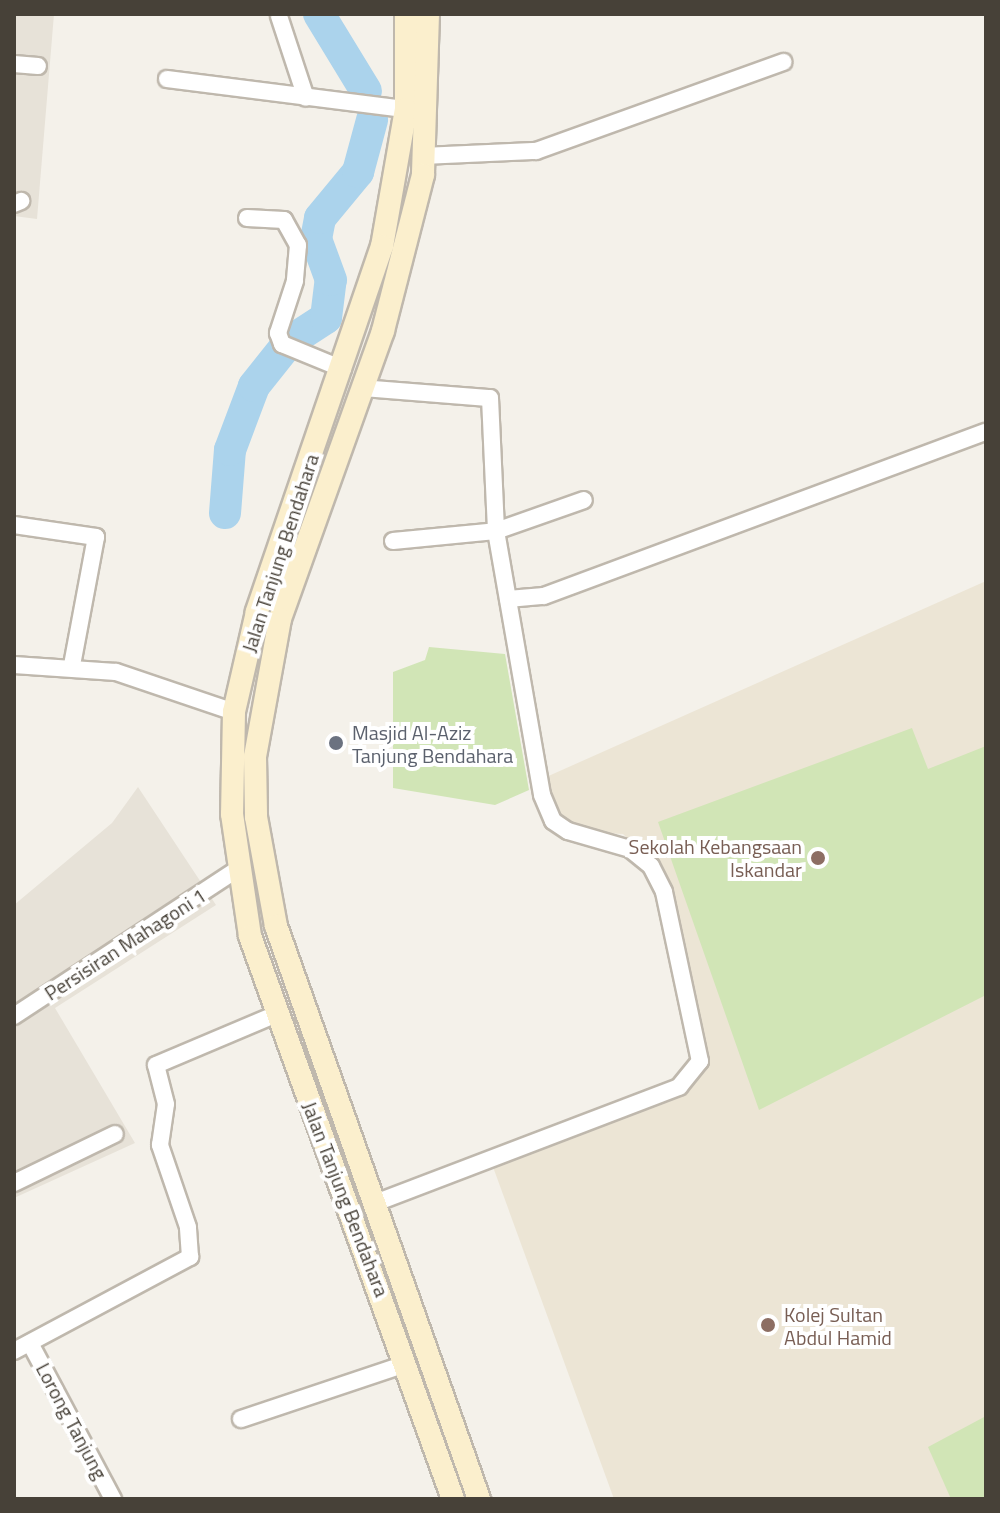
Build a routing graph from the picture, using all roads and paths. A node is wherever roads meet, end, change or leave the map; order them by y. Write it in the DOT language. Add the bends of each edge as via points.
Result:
graph roads {
  1 [pos="406,14"];
  2 [pos="428,14"];
  3 [pos="279,16"];
  4 [pos="783,62"];
  5 [pos="14,64"];
  6 [pos="38,66"];
  7 [pos="167,79"];
  8 [pos="306,98"];
  9 [pos="406,109"];
  10 [pos="425,156"];
  11 [pos="247,218"];
  12 [pos="343,369"];
  13 [pos="362,388"];
  14 [pos="986,432"];
  15 [pos="584,500"];
  16 [pos="14,525"];
  17 [pos="496,531"];
  18 [pos="393,541"];
  19 [pos="508,599"];
  20 [pos="14,665"];
  21 [pos="72,665"];
  22 [pos="234,712"];
  23 [pos="235,871"];
  24 [pos="277,1014"];
  25 [pos="14,1016"];
  26 [pos="115,1134"];
  27 [pos="14,1183"];
  28 [pos="375,1203"];
  29 [pos="30,1343"];
  30 [pos="14,1351"];
  31 [pos="405,1364"];
  32 [pos="241,1419"];
  33 [pos="113,1499"];
  34 [pos="453,1499"];
  35 [pos="479,1499"];
  1 -- 9 [label="main road, Jalan Tanjung Bendahara"];
  2 -- 10 [label="main road, Jalan Tanjung Bendahara"];
  3 -- 8 [label="street"];
  4 -- 10 [label="street" via="536,151"];
  5 -- 6 [label="street"];
  7 -- 8 [label="street"];
  8 -- 9 [label="street"];
  9 -- 12 [label="main road, Jalan Tanjung Bendahara" via="382,246"];
  10 -- 13 [label="main road, Jalan Tanjung Bendahara" via="406,252"];
  11 -- 12 [label="street" via="284,220 298,245 285,346"];
  12 -- 22 [label="main road, Jalan Tanjung Bendahara" via="257,612"];
  13 -- 17 [label="street" via="490,398"];
  13 -- 28 [label="main road, Jalan Tanjung Bendahara" via="280,619 264,684 255,772 259,853 276,926"];
  14 -- 19 [label="street" via="544,596"];
  15 -- 17 [label="street"];
  16 -- 21 [label="street" via="96,537"];
  17 -- 18 [label="street"];
  17 -- 19 [label="street"];
  19 -- 28 [label="street" via="542,795 553,821 568,831 603,837 651,866 700,1061 679,1087"];
  20 -- 21 [label="street"];
  21 -- 22 [label="street" via="146,679"];
  22 -- 23 [label="main road, Jalan Tanjung Bendahara"];
  23 -- 24 [label="main road, Jalan Tanjung Bendahara"];
  23 -- 25 [label="street, Persisiran Mahagoni 1"];
  24 -- 29 [label="street" via="156,1065 166,1104 160,1145 188,1227 190,1257"];
  24 -- 31 [label="main road, Jalan Tanjung Bendahara"];
  26 -- 27 [label="street"];
  28 -- 35 [label="main road, Jalan Tanjung Bendahara"];
  29 -- 30 [label="street"];
  29 -- 33 [label="street, Lorong Tanjung"];
  31 -- 32 [label="street"];
  31 -- 34 [label="main road, Jalan Tanjung Bendahara"];
}
